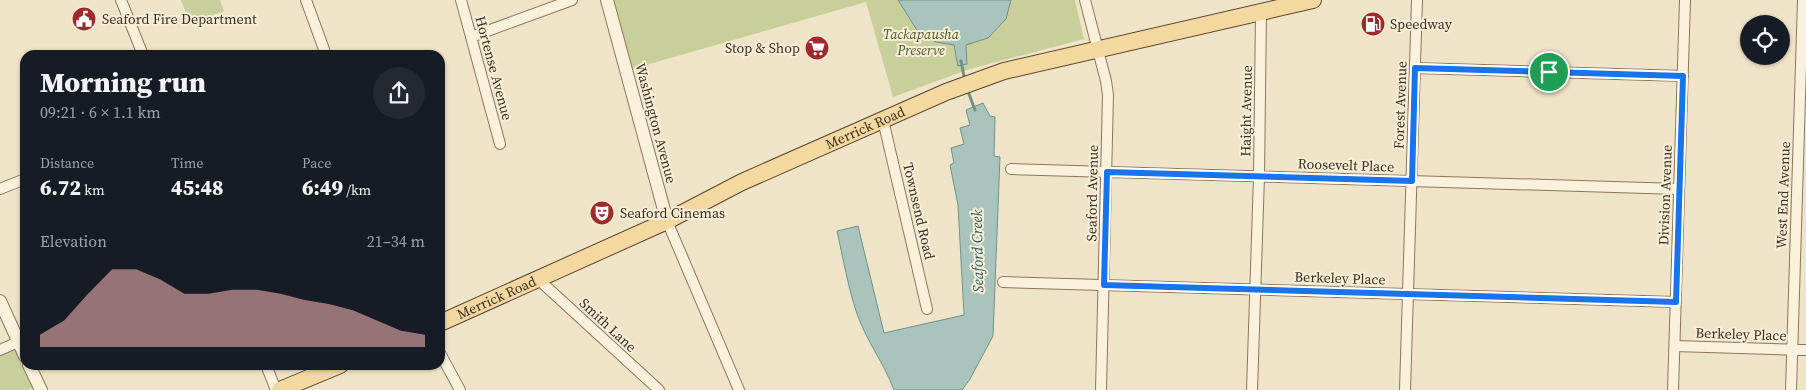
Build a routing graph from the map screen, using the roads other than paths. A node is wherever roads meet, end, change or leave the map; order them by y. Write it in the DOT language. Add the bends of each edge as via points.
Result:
graph roads {
  1 [pos="121,0"];
  2 [pos="306,0"];
  3 [pos="461,0"];
  4 [pos="572,0"];
  5 [pos="607,0"];
  6 [pos="1085,0"];
  7 [pos="1313,0"];
  8 [pos="1417,0"];
  9 [pos="1685,0"];
  10 [pos="1803,0"];
  11 [pos="1261,12"];
  12 [pos="471,37"];
  13 [pos="1096,49"];
  14 [pos="140,50"];
  15 [pos="324,50"];
  16 [pos="1415,68"];
  17 [pos="1683,76"];
  18 [pos="883,120"];
  19 [pos="500,144"];
  20 [pos="1011,169"];
  21 [pos="1107,172"];
  22 [pos="1259,176"];
  23 [pos="20,181"];
  24 [pos="1412,181"];
  25 [pos="0,188"];
  26 [pos="1679,189"];
  27 [pos="666,221"];
  28 [pos="539,280"];
  29 [pos="1003,282"];
  30 [pos="1104,285"];
  31 [pos="1256,289"];
  32 [pos="1408,294"];
  33 [pos="0,301"];
  34 [pos="1676,302"];
  35 [pos="927,309"];
  36 [pos="445,321"];
  37 [pos="20,336"];
  38 [pos="20,341"];
  39 [pos="1675,346"];
  40 [pos="0,350"];
  41 [pos="1792,350"];
  42 [pos="1806,350"];
  43 [pos="445,362"];
  44 [pos="31,370"];
  45 [pos="268,370"];
  46 [pos="328,370"];
  47 [pos="41,390"];
  48 [pos="276,390"];
  49 [pos="280,390"];
  50 [pos="460,390"];
  51 [pos="659,390"];
  52 [pos="739,390"];
  53 [pos="1101,390"];
  54 [pos="1252,390"];
  55 [pos="1405,390"];
  56 [pos="1673,390"];
  57 [pos="1791,390"];
  1 -- 14 [label="street"];
  2 -- 15 [label="street"];
  3 -- 12 [label="street, Hortense Avenue"];
  4 -- 12 [label="street"];
  5 -- 27 [label="street, Washington Avenue"];
  6 -- 13 [label="street, Seaford Avenue"];
  7 -- 11 [label="main road, Merrick Road"];
  8 -- 16 [label="street, Forest Avenue"];
  9 -- 17 [label="street, Division Avenue"];
  10 -- 41 [label="street, West End Avenue"];
  11 -- 13 [label="main road, Merrick Road"];
  11 -- 22 [label="street, Haight Avenue"];
  12 -- 19 [label="street, Hortense Avenue"];
  13 -- 18 [label="main road, Merrick Road" via="1004,71"];
  13 -- 21 [label="street, Seaford Avenue" via="1107,88"];
  16 -- 17 [label="street"];
  16 -- 24 [label="street, Forest Avenue"];
  17 -- 26 [label="street, Division Avenue"];
  18 -- 27 [label="main road, Merrick Road" via="742,182"];
  18 -- 35 [label="street, Townsend Road"];
  20 -- 21 [label="street, Roosevelt Place"];
  21 -- 22 [label="street, Roosevelt Place"];
  21 -- 30 [label="street, Seaford Avenue"];
  22 -- 24 [label="street, Roosevelt Place"];
  22 -- 31 [label="street, Haight Avenue"];
  23 -- 25 [label="street"];
  24 -- 26 [label="street, Roosevelt Place"];
  24 -- 32 [label="street, Forest Avenue"];
  26 -- 34 [label="street, Division Avenue"];
  27 -- 28 [label="main road, Merrick Road"];
  27 -- 52 [label="street, Washington Avenue"];
  28 -- 36 [label="main road, Merrick Road"];
  28 -- 51 [label="street, Smith Lane"];
  29 -- 30 [label="street, Berkeley Place"];
  30 -- 31 [label="street, Berkeley Place"];
  30 -- 53 [label="street, Seaford Avenue"];
  31 -- 32 [label="street, Berkeley Place"];
  31 -- 54 [label="street, Haight Avenue"];
  32 -- 34 [label="street, Berkeley Place"];
  32 -- 55 [label="street, Forest Avenue"];
  33 -- 37 [label="street"];
  34 -- 39 [label="street, Division Avenue"];
  38 -- 40 [label="street"];
  39 -- 41 [label="street, Berkeley Place"];
  39 -- 56 [label="street, Division Avenue"];
  41 -- 42 [label="street, Berkeley Place"];
  41 -- 57 [label="street, West End Avenue"];
  43 -- 50 [label="street"];
  44 -- 47 [label="street"];
  45 -- 48 [label="street"];
  46 -- 49 [label="main road"];
}
